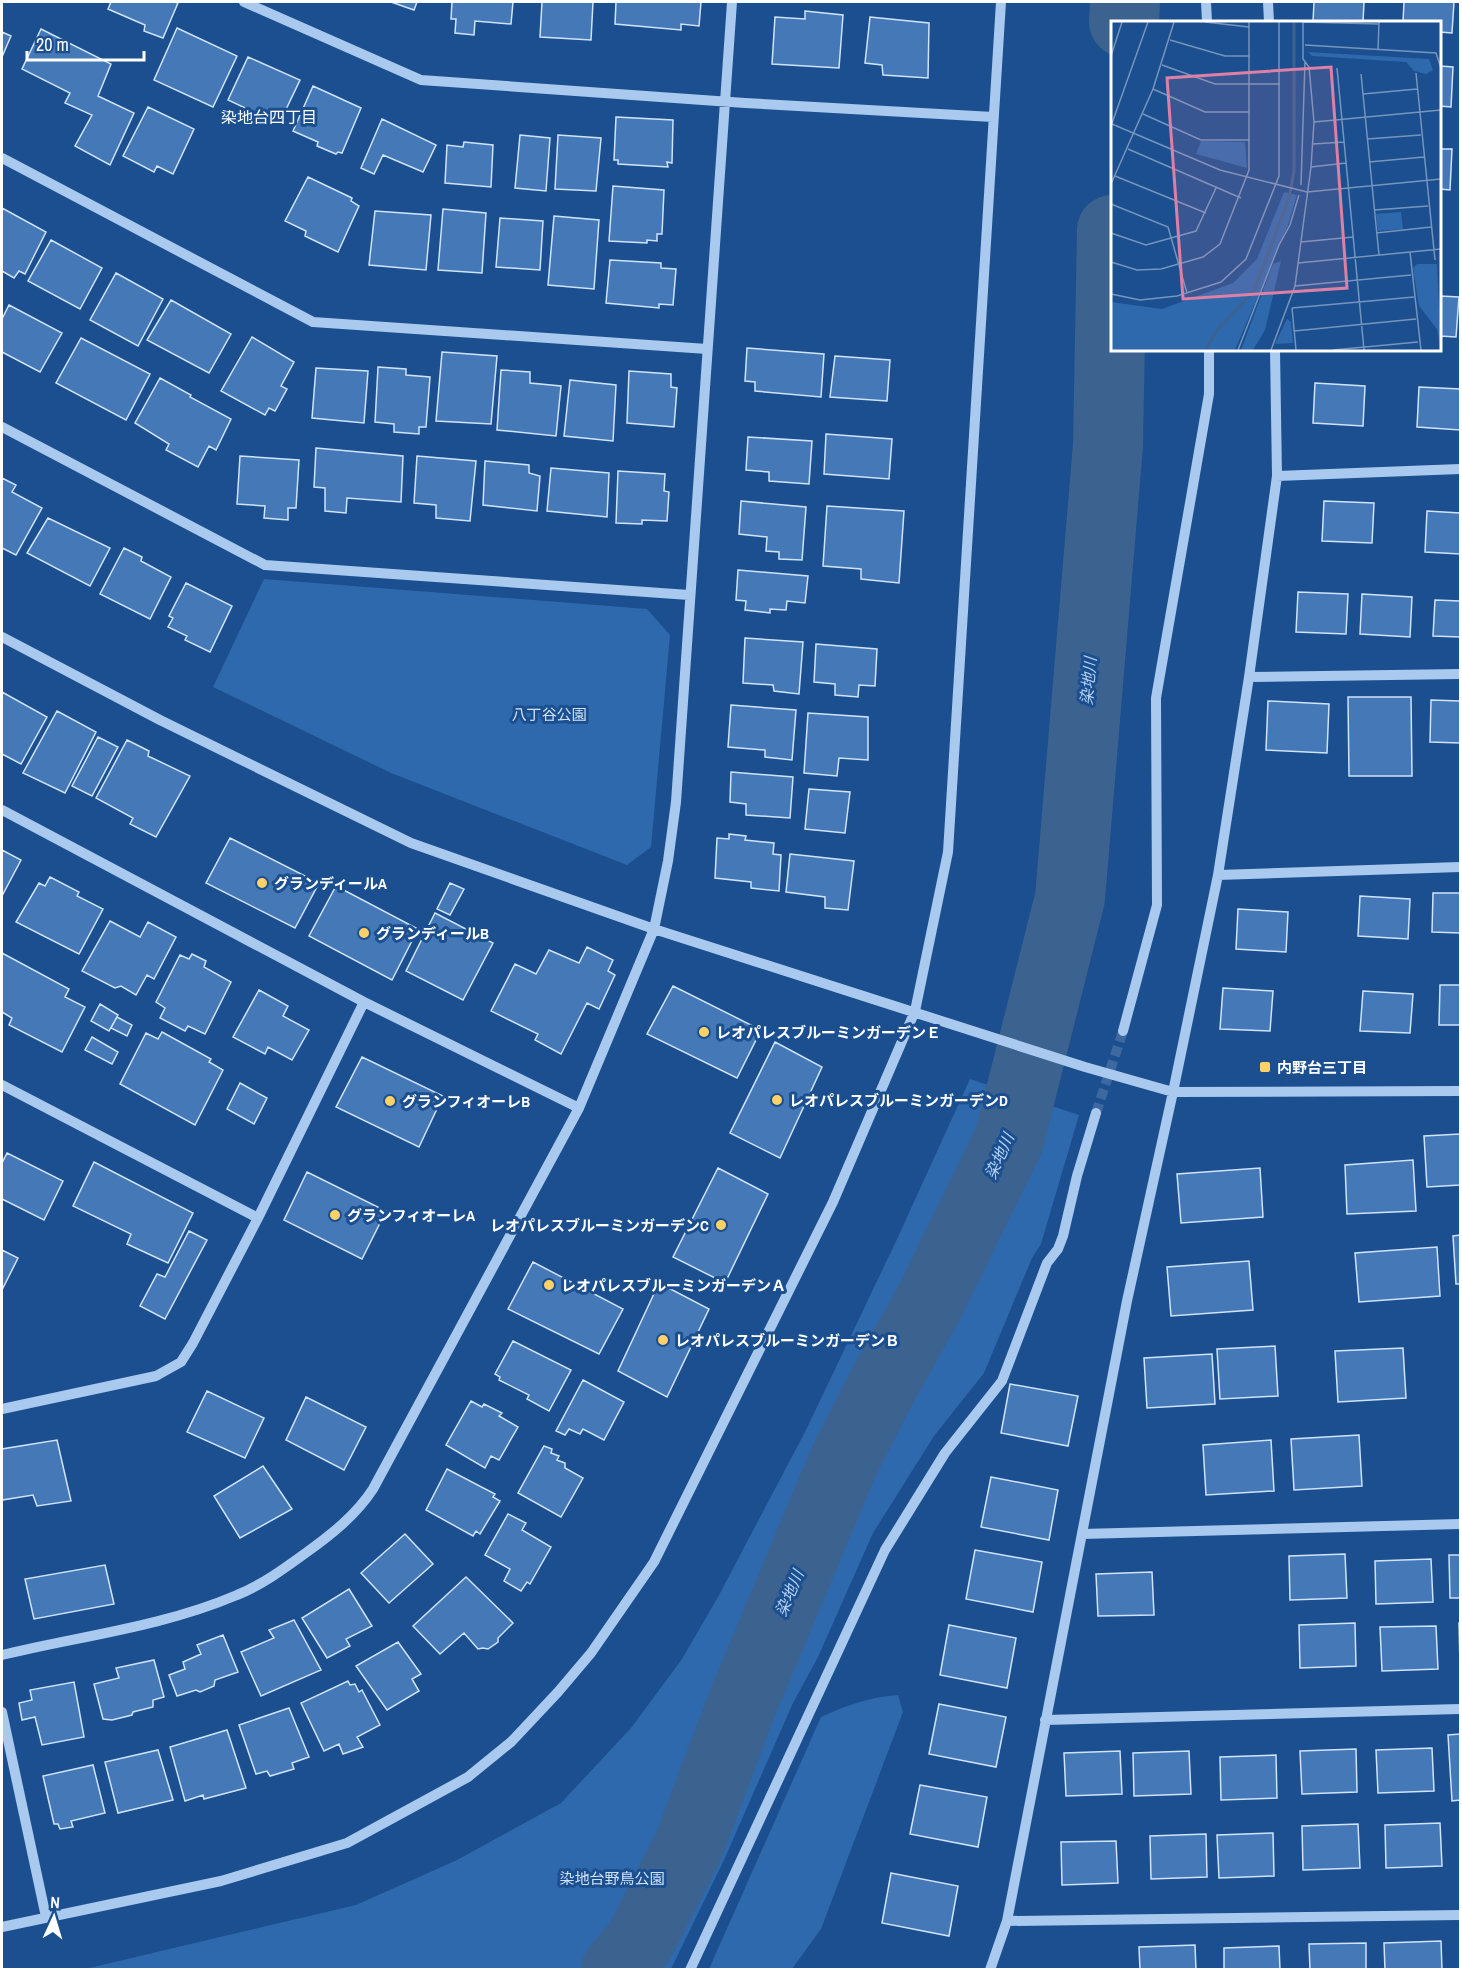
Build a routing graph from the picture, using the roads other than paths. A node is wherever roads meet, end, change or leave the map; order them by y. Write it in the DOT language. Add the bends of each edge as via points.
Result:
graph roads {
  1 [pos="244,2"];
  2 [pos="732,2"];
  3 [pos="1001,2"];
  4 [pos="1206,2"];
  5 [pos="1268,2"];
  6 [pos="1206,21"];
  7 [pos="1269,21"];
  8 [pos="725,101"];
  9 [pos="993,117"];
  10 [pos="2,158"];
  11 [pos="707,349"];
  12 [pos="1209,351"];
  13 [pos="1275,351"];
  14 [pos="2,428"];
  15 [pos="1461,469"];
  16 [pos="1278,476"];
  17 [pos="689,595"];
  18 [pos="2,637"];
  19 [pos="1461,674"];
  20 [pos="1249,677"];
  21 [pos="2,810"];
  22 [pos="1461,867"];
  23 [pos="1218,875"];
  24 [pos="654,929"];
  25 [pos="364,1002"];
  26 [pos="915,1011"];
  27 [pos="1123,1031"];
  28 [pos="2,1084"];
  29 [pos="1461,1091"];
  30 [pos="1173,1092"];
  31 [pos="579,1108"];
  32 [pos="1096,1113"];
  33 [pos="258,1218"];
  34 [pos="2,1408"];
  35 [pos="1461,1524"];
  36 [pos="1082,1534"];
  37 [pos="2,1655"];
  38 [pos="1461,1709"];
  39 [pos="2,1712"];
  40 [pos="1045,1720"];
  41 [pos="1461,1915"];
  42 [pos="46,1917"];
  43 [pos="1007,1921"];
  44 [pos="2,1927"];
  45 [pos="690,1970"];
  46 [pos="990,1970"];
  1 -- 8 [label="street" via="420,80"];
  2 -- 8 [label="street"];
  3 -- 9 [label="street"];
  4 -- 6 [label="street"];
  5 -- 7 [label="street"];
  8 -- 9 [label="street"];
  8 -- 11 [label="street"];
  9 -- 26 [label="street" via="948,852"];
  10 -- 11 [label="street" via="313,322"];
  11 -- 17 [label="street"];
  12 -- 27 [label="street" via="1209,394 1156,698 1157,905"];
  13 -- 16 [label="street"];
  14 -- 17 [label="street" via="265,565"];
  15 -- 16 [label="street"];
  16 -- 20 [label="street"];
  17 -- 24 [label="street" via="676,802"];
  18 -- 24 [label="street" via="160,720 411,843"];
  19 -- 20 [label="street"];
  20 -- 23 [label="street"];
  21 -- 25 [label="street"];
  22 -- 23 [label="street"];
  23 -- 30 [label="street"];
  24 -- 26 [label="street"];
  24 -- 31 [label="street"];
  25 -- 31 [label="street"];
  25 -- 33 [label="street"];
  26 -- 30 [label="street"];
  26 -- 42 [label="street" via="833,1202 654,1562 591,1653 511,1742 468,1777 347,1843 221,1881"];
  28 -- 33 [label="street"];
  29 -- 30 [label="street"];
  30 -- 36 [label="street" via="1126,1301"];
  31 -- 37 [label="street" via="373,1489 336,1530 280,1572 229,1598 119,1630"];
  32 -- 45 [label="street" via="1063,1236 1047,1263 1002,1381 945,1453 885,1550"];
  33 -- 34 [label="street" via="181,1362 156,1376"];
  35 -- 36 [label="street"];
  36 -- 40 [label="street"];
  38 -- 40 [label="street"];
  39 -- 42 [label="street"];
  40 -- 43 [label="street"];
  41 -- 43 [label="street"];
  42 -- 44 [label="street"];
  43 -- 46 [label="street"];
}
